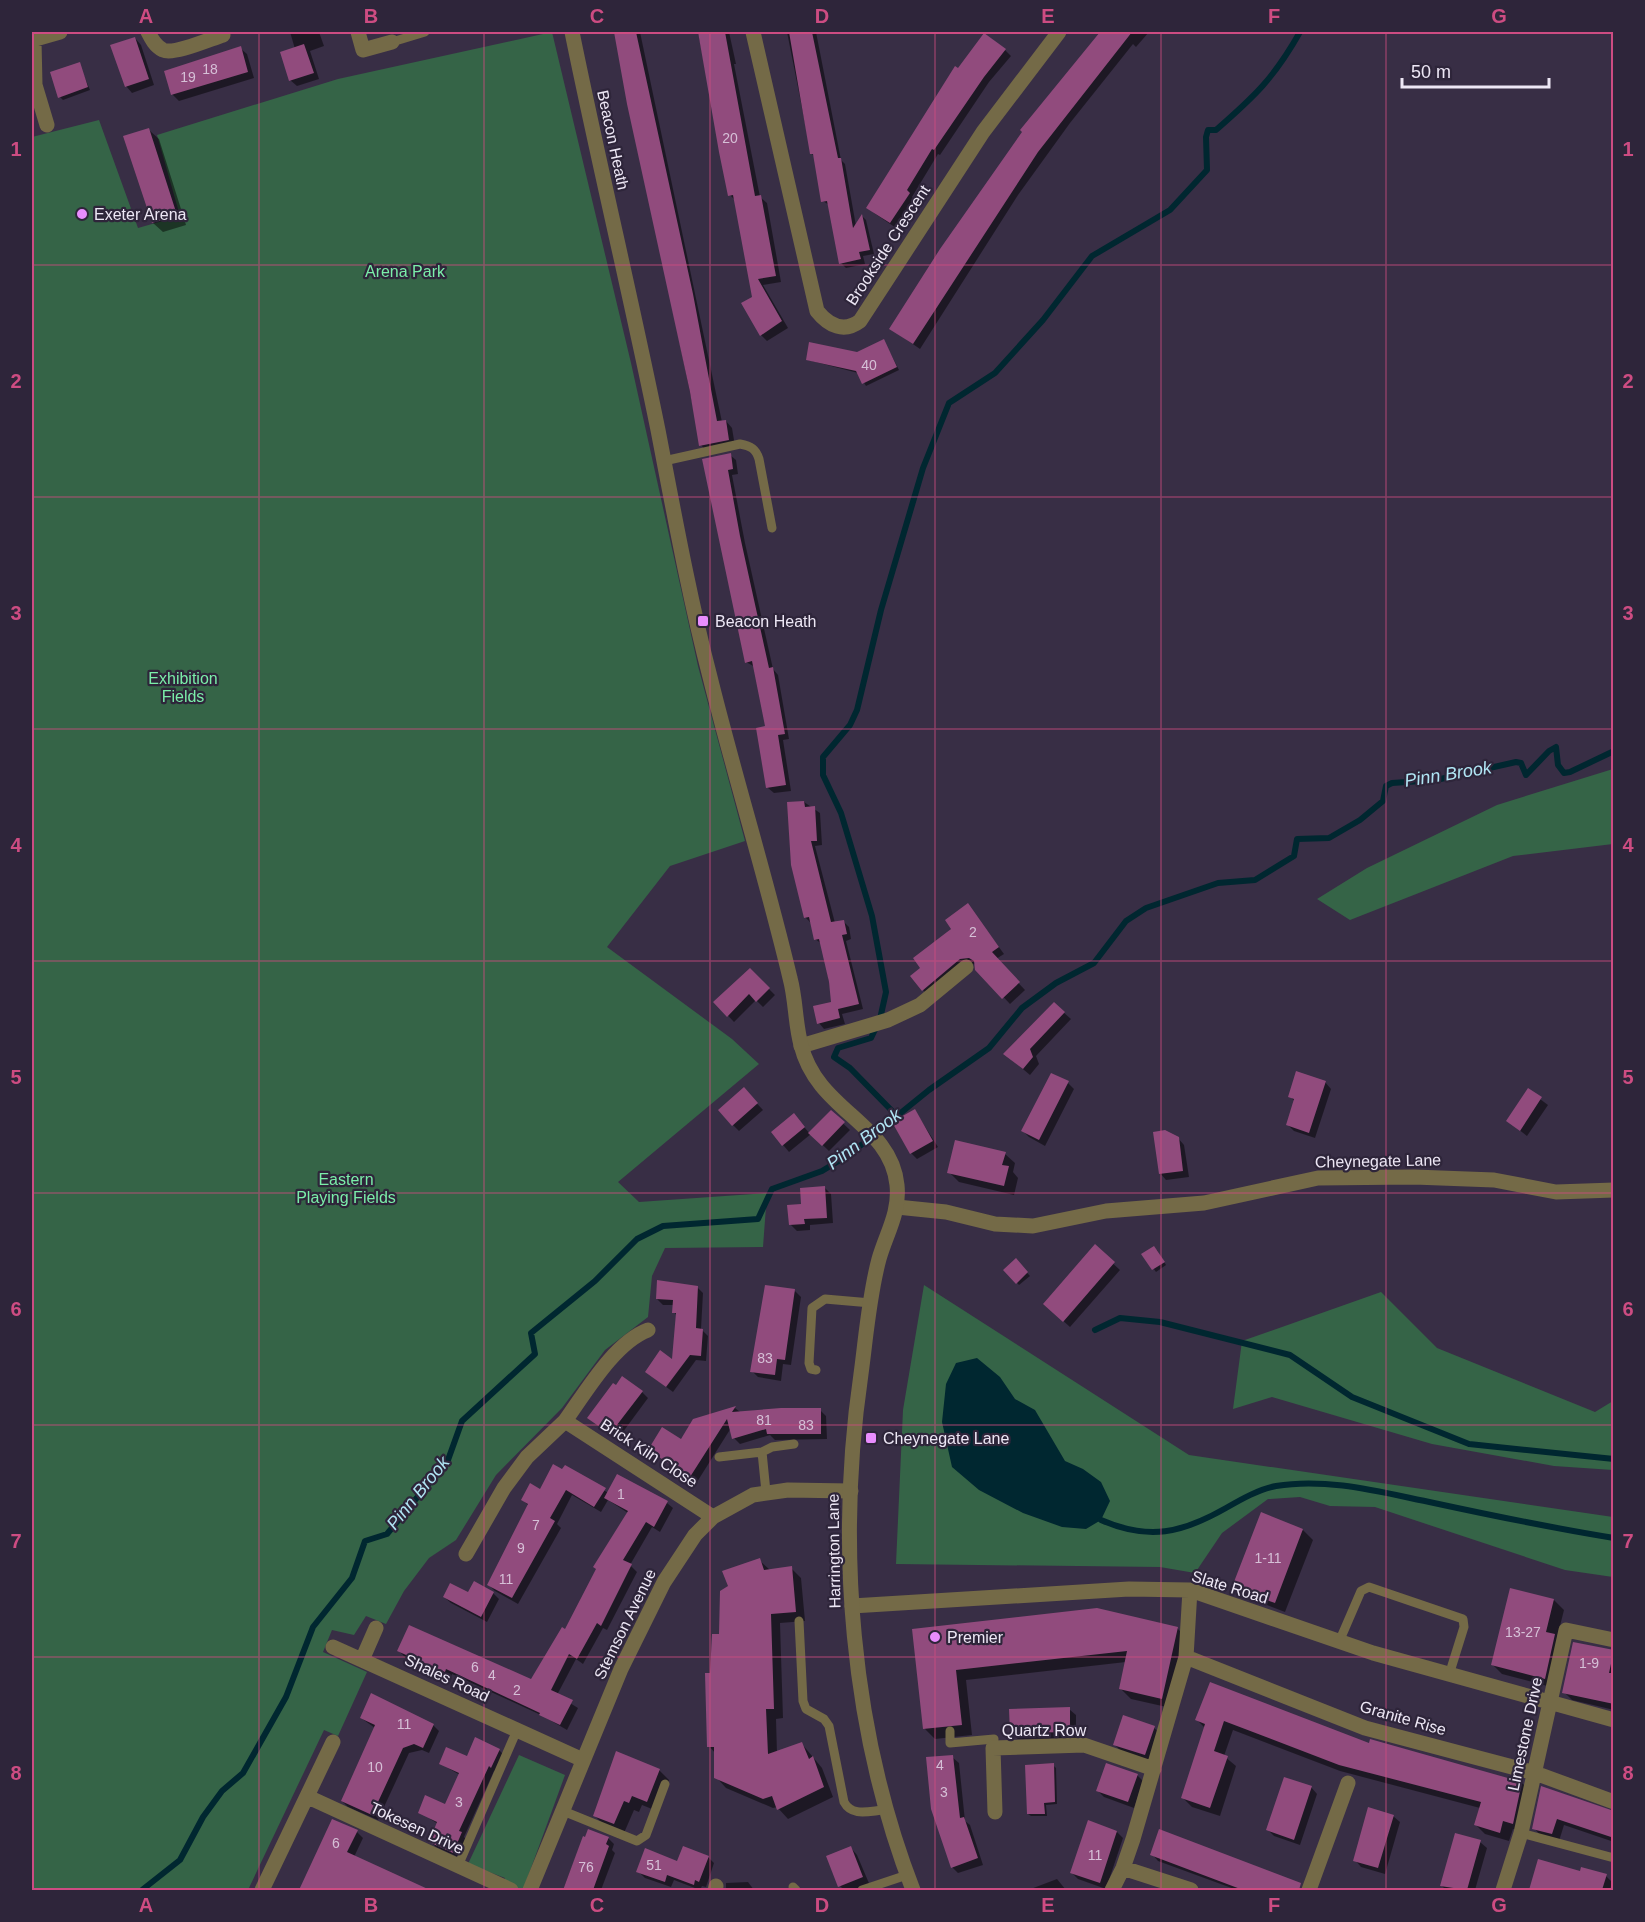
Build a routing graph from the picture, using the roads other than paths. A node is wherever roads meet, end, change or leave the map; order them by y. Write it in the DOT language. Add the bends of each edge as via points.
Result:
graph roads {
  1 [pos="60,32"];
  2 [pos="148,32"];
  3 [pos="357,32"];
  4 [pos="425,32"];
  5 [pos="572,32"];
  6 [pos="753,32"];
  7 [pos="1059,32"];
  8 [pos="223,35"];
  9 [pos="33,40"];
  10 [pos="392,42"];
  11 [pos="47,125"];
  12 [pos="664,461"];
  13 [pos="772,528"];
  14 [pos="966,967"];
  15 [pos="801,1046"];
  16 [pos="1614,1190"];
  17 [pos="897,1208"];
  18 [pos="871,1303"];
  19 [pos="648,1330"];
  20 [pos="816,1370"];
  21 [pos="565,1421"];
  22 [pos="794,1444"];
  23 [pos="762,1452"];
  24 [pos="719,1457"];
  25 [pos="851,1491"];
  26 [pos="766,1492"];
  27 [pos="713,1517"];
  28 [pos="466,1554"];
  29 [pos="1190,1590"];
  30 [pos="852,1606"];
  31 [pos="799,1621"];
  32 [pos="376,1628"];
  33 [pos="1614,1640"];
  34 [pos="1339,1642"];
  35 [pos="333,1647"];
  36 [pos="1186,1657"];
  37 [pos="362,1659"];
  38 [pos="1449,1675"];
  39 [pos="1550,1704"];
  40 [pos="1614,1719"];
  41 [pos="517,1730"];
  42 [pos="950,1731"];
  43 [pos="333,1742"];
  44 [pos="993,1749"];
  45 [pos="583,1760"];
  46 [pos="1154,1769"];
  47 [pos="1535,1773"];
  48 [pos="1348,1783"];
  49 [pos="665,1784"];
  50 [pos="308,1797"];
  51 [pos="1614,1802"];
  52 [pos="885,1810"];
  53 [pos="563,1811"];
  54 [pos="995,1812"];
  55 [pos="1521,1833"];
  56 [pos="1614,1858"];
  57 [pos="458,1866"];
  58 [pos="1123,1868"];
  59 [pos="907,1875"];
  60 [pos="262,1890"];
  61 [pos="511,1890"];
  62 [pos="530,1890"];
  63 [pos="862,1890"];
  64 [pos="913,1890"];
  65 [pos="1112,1890"];
  66 [pos="1191,1890"];
  67 [pos="1309,1890"];
  68 [pos="1503,1890"];
  1 -- 9 [label="street"];
  2 -- 8 [label="street" via="163,50 173,51"];
  3 -- 10 [label="street" via="363,50"];
  4 -- 10 [label="lane"];
  5 -- 12 [label="street, Beacon Heath"];
  6 -- 7 [label="street, Brookside Crescent" via="817,311 825,322 851,328 860,321 983,132"];
  9 -- 11 [label="street" via="35,85"];
  12 -- 13 [label="lane" via="740,444 751,446 759,459"];
  12 -- 15 [label="street, Beacon Heath" via="710,678 792,985"];
  14 -- 15 [label="street" via="920,1005 888,1020"];
  15 -- 17 [label="street, Beacon Heath" via="810,1071 824,1092 885,1148 897,1184"];
  16 -- 17 [label="street, Cheynegate Lane" via="1556,1192 1494,1180 1318,1178 1204,1203 1106,1211 1033,1226 995,1224 946,1212"];
  17 -- 18 [label="street, Harrington Lane" via="879,1258"];
  18 -- 20 [label="lane" via="825,1299 812,1308 809,1363"];
  18 -- 25 [label="street, Harrington Lane" via="855,1414"];
  19 -- 21 [label="street" via="620,1348"];
  21 -- 27 [label="street, Brick Kiln Close"];
  21 -- 28 [label="street" via="527,1457"];
  22 -- 23 [label="lane"];
  23 -- 24 [label="lane"];
  23 -- 26 [label="lane"];
  25 -- 26 [label="street, Stemson Avenue"];
  25 -- 30 [label="street, Harrington Lane"];
  26 -- 27 [label="street, Stemson Avenue"];
  27 -- 45 [label="street, Stemson Avenue" via="695,1535 664,1582 621,1669"];
  29 -- 30 [label="street, Slate Road" via="1129,1589"];
  29 -- 34 [label="street, Slate Road"];
  29 -- 36 [label="street"];
  30 -- 52 [label="street, Harrington Lane" via="862,1701"];
  31 -- 52 [label="lane" via="802,1701 806,1709 829,1726 843,1802 854,1812"];
  32 -- 37 [label="street"];
  33 -- 39 [label="street, Limestone Drive" via="1566,1630"];
  34 -- 38 [label="street, Slate Road"];
  34 -- 38 [label="lane" via="1361,1591 1369,1587 1463,1619 1464,1628"];
  35 -- 37 [label="street, Shales Road"];
  36 -- 46 [label="street"];
  36 -- 47 [label="street, Granite Rise" via="1365,1728"];
  37 -- 41 [label="street, Shales Road"];
  38 -- 39 [label="street, Slate Road"];
  39 -- 40 [label="street, Slate Road"];
  39 -- 47 [label="street, Limestone Drive"];
  41 -- 45 [label="street, Shales Road"];
  41 -- 57 [label="lane"];
  42 -- 44 [label="lane" via="950,1743 994,1739"];
  43 -- 50 [label="street"];
  44 -- 46 [label="street, Quartz Row" via="1083,1745"];
  44 -- 54 [label="street, Quartz Row"];
  45 -- 53 [label="street, Stemson Avenue"];
  46 -- 58 [label="street"];
  47 -- 51 [label="street, Granite Rise"];
  47 -- 55 [label="street, Limestone Drive"];
  48 -- 67 [label="street"];
  49 -- 53 [label="lane" via="646,1835 637,1841"];
  50 -- 57 [label="street, Tokesen Drive"];
  50 -- 60 [label="street"];
  52 -- 59 [label="street, Harrington Lane"];
  53 -- 62 [label="street, Stemson Avenue"];
  55 -- 56 [label="lane"];
  55 -- 68 [label="street, Limestone Drive"];
  57 -- 61 [label="street, Tokesen Drive"];
  58 -- 65 [label="street"];
  58 -- 66 [label="street"];
  59 -- 63 [label="lane"];
  59 -- 64 [label="street, Harrington Lane"];
}
